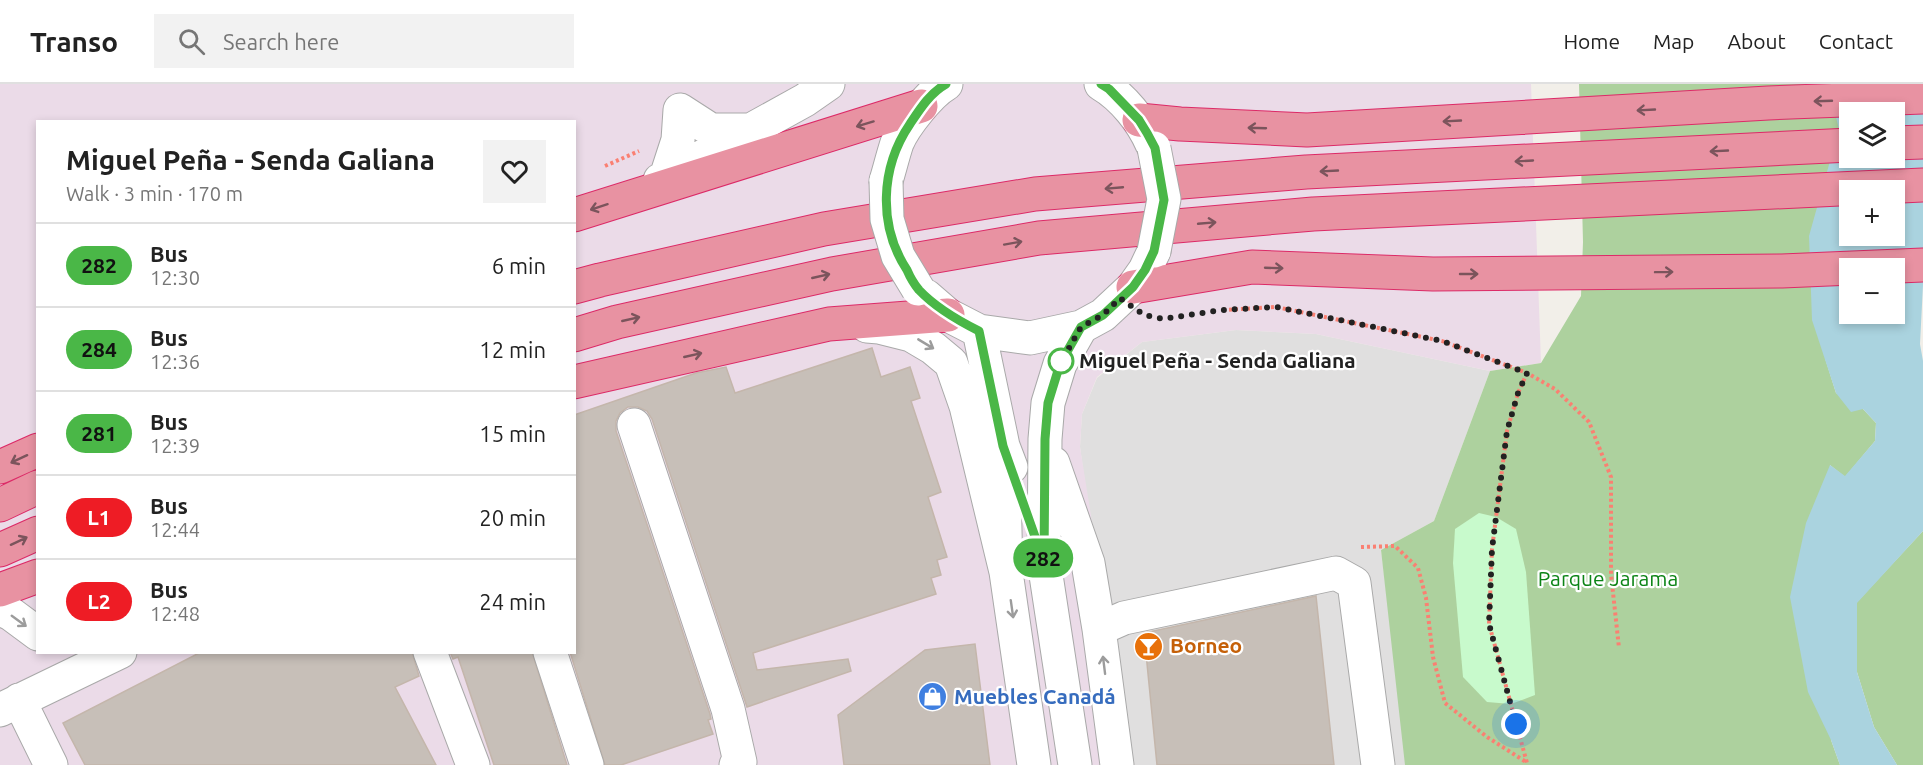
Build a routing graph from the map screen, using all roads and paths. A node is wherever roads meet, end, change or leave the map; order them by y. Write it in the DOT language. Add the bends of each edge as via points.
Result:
graph roads {
  1 [pos="828,84"];
  2 [pos="946,84"];
  3 [pos="1101,84"];
  4 [pos="675,97"];
  5 [pos="1923,97"];
  6 [pos="921,106"];
  7 [pos="1139,120"];
  8 [pos="752,130"];
  9 [pos="1923,142"];
  10 [pos="1905,143"];
  11 [pos="1839,145"];
  12 [pos="666,177"];
  13 [pos="1923,185"];
  14 [pos="631,196"];
  15 [pos="576,214"];
  16 [pos="1923,265"];
  17 [pos="576,286"];
  18 [pos="1133,287"];
  19 [pos="1213,311"];
  20 [pos="948,315"];
  21 [pos="829,324"];
  22 [pos="1081,327"];
  23 [pos="979,331"];
  24 [pos="576,334"];
  25 [pos="1527,373"];
  26 [pos="576,382"];
  27 [pos="634,425"];
  28 [pos="1045,439"];
  29 [pos="1003,446"];
  30 [pos="36,451"];
  31 [pos="0,467"];
  32 [pos="36,489"];
  33 [pos="0,505"];
  34 [pos="36,534"];
  35 [pos="0,550"];
  36 [pos="1044,562"];
  37 [pos="1006,572"];
  38 [pos="1336,573"];
  39 [pos="36,577"];
  40 [pos="0,590"];
  41 [pos="0,609"];
  42 [pos="1100,629"];
  43 [pos="36,633"];
  44 [pos="1620,648"];
  45 [pos="111,654"];
  46 [pos="431,654"];
  47 [pos="551,654"];
  48 [pos="55,666"];
  49 [pos="10,705"];
  50 [pos="1528,764"];
  51 [pos="51,765"];
  52 [pos="473,765"];
  53 [pos="587,765"];
  54 [pos="736,765"];
  55 [pos="1034,765"];
  56 [pos="1075,765"];
  57 [pos="1117,765"];
  58 [pos="1378,765"];
  1 -- 8 [label="street"];
  2 -- 6 [label="street"];
  3 -- 7 [label="street"];
  4 -- 8 [label="street" via="711,130"];
  4 -- 12 [label="street" via="678,140"];
  5 -- 7 [label="highway, one-way" via="1307,130"];
  6 -- 14 [label="highway, one-way"];
  6 -- 20 [label="street, bridge" via="898,141 886,181 887,219 898,256 918,289"];
  7 -- 18 [label="street, bridge" via="1155,148 1164,200 1154,251"];
  8 -- 12 [label="street"];
  9 -- 10 [label="highway"];
  11 -- 17 [label="highway, one-way" via="1306,172 1035,194 824,229"];
  12 -- 14 [label="street"];
  24 -- 13 [label="highway, one-way" via="832,274 1040,238 1313,214"];
  14 -- 15 [label="highway, one-way"];
  18 -- 16 [label="highway, one-way" via="1252,267 1433,274 1782,271"];
  18 -- 22 [label="street" via="1103,315"];
  19 -- 25 [label="path" via="1276,307 1442,341"];
  20 -- 21 [label="highway"];
  20 -- 23 [label="street"];
  26 -- 21 [label="highway, one-way"];
  21 -- 37 [label="street, one-way" via="879,327 911,335 951,363 966,406"];
  22 -- 23 [label="street" via="1030,338"];
  22 -- 28 [label="street" via="1060,364 1048,403"];
  23 -- 29 [label="street"];
  25 -- 44 [label="path" via="1556,389 1589,422 1611,477 1611,574"];
  25 -- 50 [label="path" via="1507,431 1492,549 1489,624"];
  27 -- 54 [label="street" via="728,709 740,762"];
  28 -- 36 [label="street"];
  28 -- 42 [label="street" via="1088,563"];
  29 -- 36 [label="street"];
  29 -- 37 [label="street"];
  30 -- 31 [label="highway, one-way"];
  32 -- 33 [label="highway"];
  35 -- 34 [label="highway, one-way"];
  36 -- 56 [label="street"];
  37 -- 55 [label="street, one-way"];
  38 -- 42 [label="street" via="1124,618"];
  38 -- 50 [label="path" via="1343,554 1362,546 1395,546 1418,568 1444,703"];
  38 -- 58 [label="street" via="1354,583"];
  39 -- 40 [label="highway"];
  41 -- 43 [label="street, one-way"];
  57 -- 42 [label="street, one-way"];
  45 -- 48 [label="street"];
  46 -- 52 [label="street"];
  47 -- 53 [label="street"];
  48 -- 49 [label="street"];
  49 -- 51 [label="street"];
}
